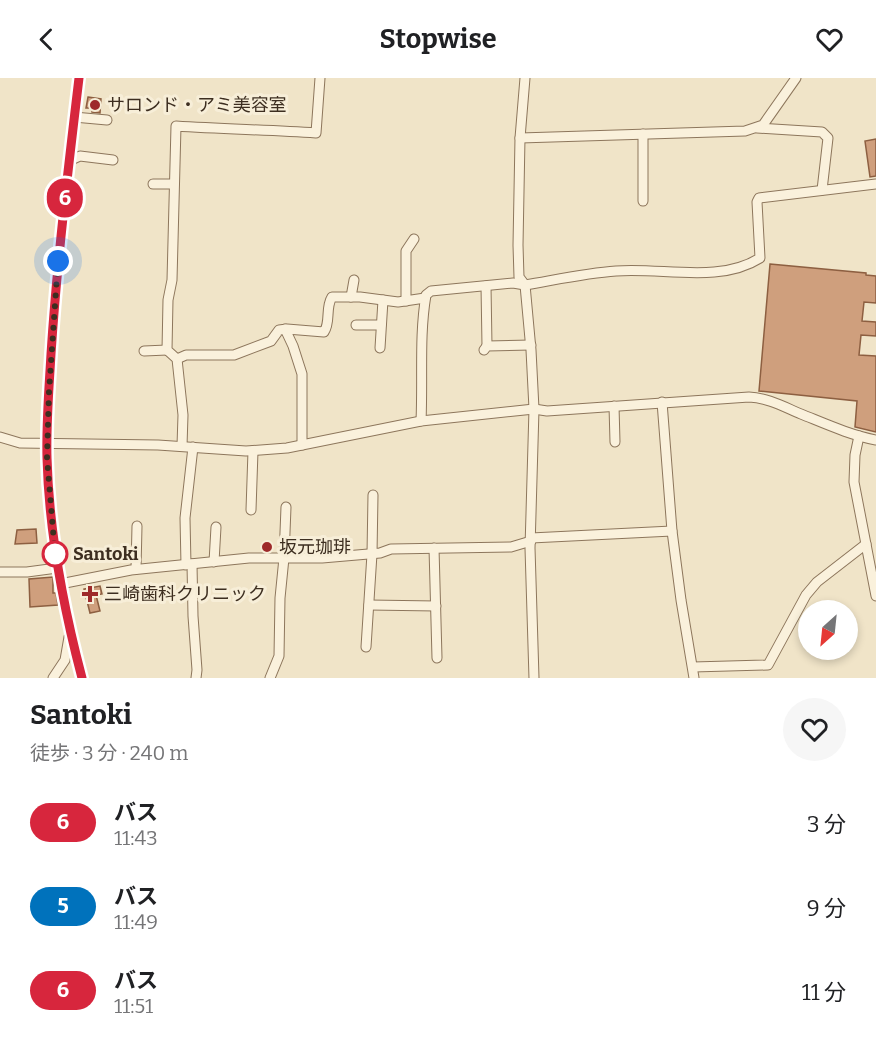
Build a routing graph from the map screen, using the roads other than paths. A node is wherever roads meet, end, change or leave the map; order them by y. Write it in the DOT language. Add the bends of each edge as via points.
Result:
graph roads {
  1 [pos="79,78"];
  2 [pos="320,78"];
  3 [pos="525,78"];
  4 [pos="796,78"];
  5 [pos="74,117"];
  6 [pos="107,120"];
  7 [pos="758,128"];
  8 [pos="643,134"];
  9 [pos="520,138"];
  10 [pos="112,160"];
  11 [pos="69,161"];
  12 [pos="153,184"];
  13 [pos="174,184"];
  14 [pos="876,184"];
  15 [pos="822,190"];
  16 [pos="643,201"];
  17 [pos="414,239"];
  18 [pos="354,280"];
  19 [pos="525,285"];
  20 [pos="486,286"];
  21 [pos="351,297"];
  22 [pos="425,298"];
  23 [pos="382,300"];
  24 [pos="406,302"];
  25 [pos="356,325"];
  26 [pos="381,325"];
  27 [pos="285,329"];
  28 [pos="531,345"];
  29 [pos="380,348"];
  30 [pos="167,350"];
  31 [pos="144,351"];
  32 [pos="177,359"];
  33 [pos="662,402"];
  34 [pos="614,406"];
  35 [pos="534,409"];
  36 [pos="421,421"];
  37 [pos="860,436"];
  38 [pos="0,437"];
  39 [pos="876,440"];
  40 [pos="615,442"];
  41 [pos="47,444"];
  42 [pos="302,445"];
  43 [pos="182,446"];
  44 [pos="193,447"];
  45 [pos="253,451"];
  46 [pos="373,495"];
  47 [pos="286,507"];
  48 [pos="251,510"];
  49 [pos="137,526"];
  50 [pos="216,527"];
  51 [pos="672,531"];
  52 [pos="531,539"];
  53 [pos="866,544"];
  54 [pos="434,548"];
  55 [pos="372,554"];
  56 [pos="284,558"];
  57 [pos="214,562"];
  58 [pos="189,565"];
  59 [pos="57,568"];
  60 [pos="136,569"];
  61 [pos="0,572"];
  62 [pos="60,584"];
  63 [pos="876,596"];
  64 [pos="369,605"];
  65 [pos="436,606"];
  66 [pos="70,632"];
  67 [pos="366,647"];
  68 [pos="437,658"];
  69 [pos="693,667"];
  70 [pos="533,677"];
  71 [pos="53,678"];
  72 [pos="82,678"];
  73 [pos="196,678"];
  74 [pos="270,678"];
  75 [pos="694,678"];
  1 -- 5 [label="street"];
  2 -- 13 [label="street" via="316,134 176,126"];
  3 -- 9 [label="street"];
  4 -- 7 [label="street"];
  5 -- 6 [label="street"];
  5 -- 11 [label="street"];
  7 -- 8 [label="street"];
  7 -- 15 [label="street" via="822,132 828,138"];
  8 -- 9 [label="street"];
  8 -- 16 [label="street"];
  9 -- 19 [label="street" via="519,276"];
  10 -- 11 [label="street" via="80,156"];
  11 -- 41 [label="street" via="56,289"];
  12 -- 13 [label="street"];
  13 -- 30 [label="street"];
  14 -- 15 [label="street"];
  15 -- 19 [label="street" via="759,198 760,258 749,265 712,271 617,270"];
  17 -- 24 [label="street" via="406,251"];
  18 -- 21 [label="street"];
  19 -- 20 [label="street"];
  19 -- 28 [label="street"];
  20 -- 22 [label="street" via="431,291"];
  20 -- 28 [label="street" via="486,348"];
  21 -- 23 [label="street"];
  21 -- 27 [label="street" via="332,297 324,332"];
  22 -- 24 [label="street"];
  22 -- 36 [label="street"];
  23 -- 24 [label="street"];
  23 -- 26 [label="street"];
  25 -- 26 [label="street"];
  26 -- 29 [label="street"];
  27 -- 32 [label="street" via="279,330 271,341 234,355 186,354"];
  27 -- 42 [label="street" via="302,374"];
  28 -- 35 [label="street"];
  30 -- 31 [label="street"];
  30 -- 32 [label="street"];
  32 -- 43 [label="street"];
  33 -- 34 [label="street"];
  33 -- 37 [label="street" via="770,400"];
  33 -- 51 [label="street"];
  34 -- 35 [label="street"];
  34 -- 40 [label="street"];
  35 -- 36 [label="street"];
  35 -- 52 [label="street"];
  36 -- 42 [label="street"];
  37 -- 39 [label="street"];
  37 -- 53 [label="street" via="854,482"];
  38 -- 41 [label="street"];
  41 -- 43 [label="street"];
  41 -- 59 [label="street"];
  42 -- 45 [label="street"];
  43 -- 44 [label="street"];
  44 -- 45 [label="street"];
  44 -- 58 [label="street" via="185,518"];
  45 -- 48 [label="street"];
  46 -- 55 [label="street"];
  47 -- 56 [label="street"];
  49 -- 60 [label="street"];
  50 -- 57 [label="street"];
  51 -- 52 [label="street"];
  51 -- 69 [label="street"];
  52 -- 54 [label="street" via="511,546"];
  52 -- 70 [label="street"];
  53 -- 63 [label="street"];
  53 -- 69 [label="street" via="806,596 768,665"];
  54 -- 55 [label="street" via="391,549"];
  54 -- 65 [label="street"];
  55 -- 56 [label="street"];
  55 -- 64 [label="street"];
  56 -- 57 [label="street"];
  56 -- 74 [label="street" via="279,656"];
  57 -- 58 [label="street"];
  58 -- 60 [label="street"];
  58 -- 73 [label="street"];
  59 -- 61 [label="street"];
  59 -- 62 [label="street"];
  60 -- 62 [label="street"];
  62 -- 66 [label="street"];
  64 -- 65 [label="street"];
  64 -- 67 [label="street"];
  65 -- 68 [label="street"];
  66 -- 71 [label="street" via="65,660"];
  66 -- 72 [label="street"];
  69 -- 75 [label="street"];
}
